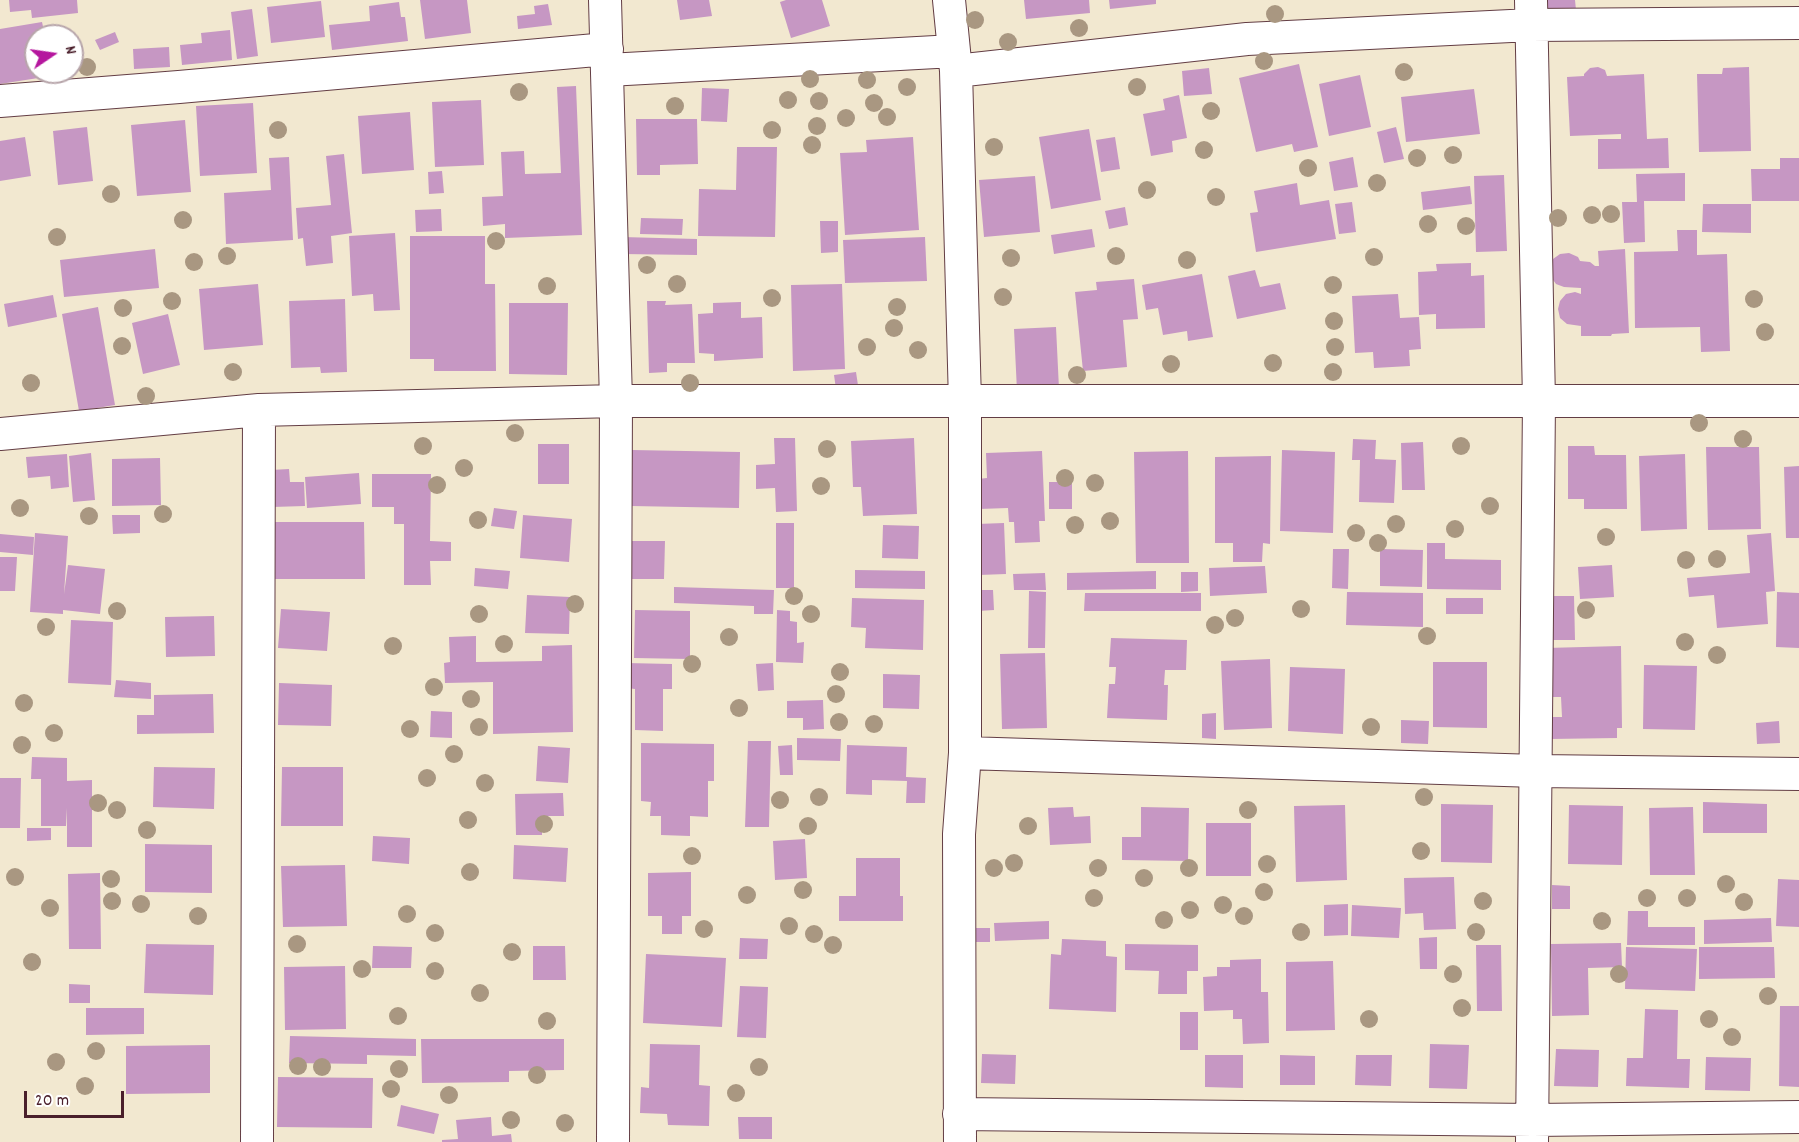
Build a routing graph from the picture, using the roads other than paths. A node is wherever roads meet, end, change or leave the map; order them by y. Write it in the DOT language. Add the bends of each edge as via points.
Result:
graph roads {
  1 [pos="605,0"];
  2 [pos="949,0"];
  3 [pos="1531,13"];
  4 [pos="1799,23"];
  5 [pos="607,60"];
  6 [pos="955,61"];
  7 [pos="0,101"];
  8 [pos="616,401"];
  9 [pos="1539,401"];
  10 [pos="1799,401"];
  11 [pos="965,402"];
  12 [pos="259,410"];
  13 [pos="0,434"];
  14 [pos="965,753"];
  15 [pos="1536,771"];
  16 [pos="1799,774"];
  17 [pos="1799,1117"];
  18 [pos="959,1128"];
  19 [pos="1532,1131"];
  20 [pos="257,1142"];
  21 [pos="613,1142"];
  1 -- 5 [label="street"];
  2 -- 6 [label="street"];
  3 -- 4 [label="street"];
  3 -- 6 [label="street"];
  3 -- 9 [label="street"];
  5 -- 6 [label="street"];
  5 -- 7 [label="street"];
  5 -- 8 [label="street"];
  6 -- 11 [label="street"];
  8 -- 11 [label="street"];
  8 -- 12 [label="street"];
  8 -- 21 [label="street"];
  9 -- 10 [label="street"];
  9 -- 11 [label="street"];
  9 -- 15 [label="street"];
  11 -- 14 [label="street"];
  12 -- 13 [label="street"];
  12 -- 20 [label="street"];
  14 -- 15 [label="street"];
  14 -- 18 [label="street" via="959,834"];
  15 -- 16 [label="street"];
  15 -- 19 [label="street"];
  17 -- 19 [label="street"];
  18 -- 19 [label="street"];
}
